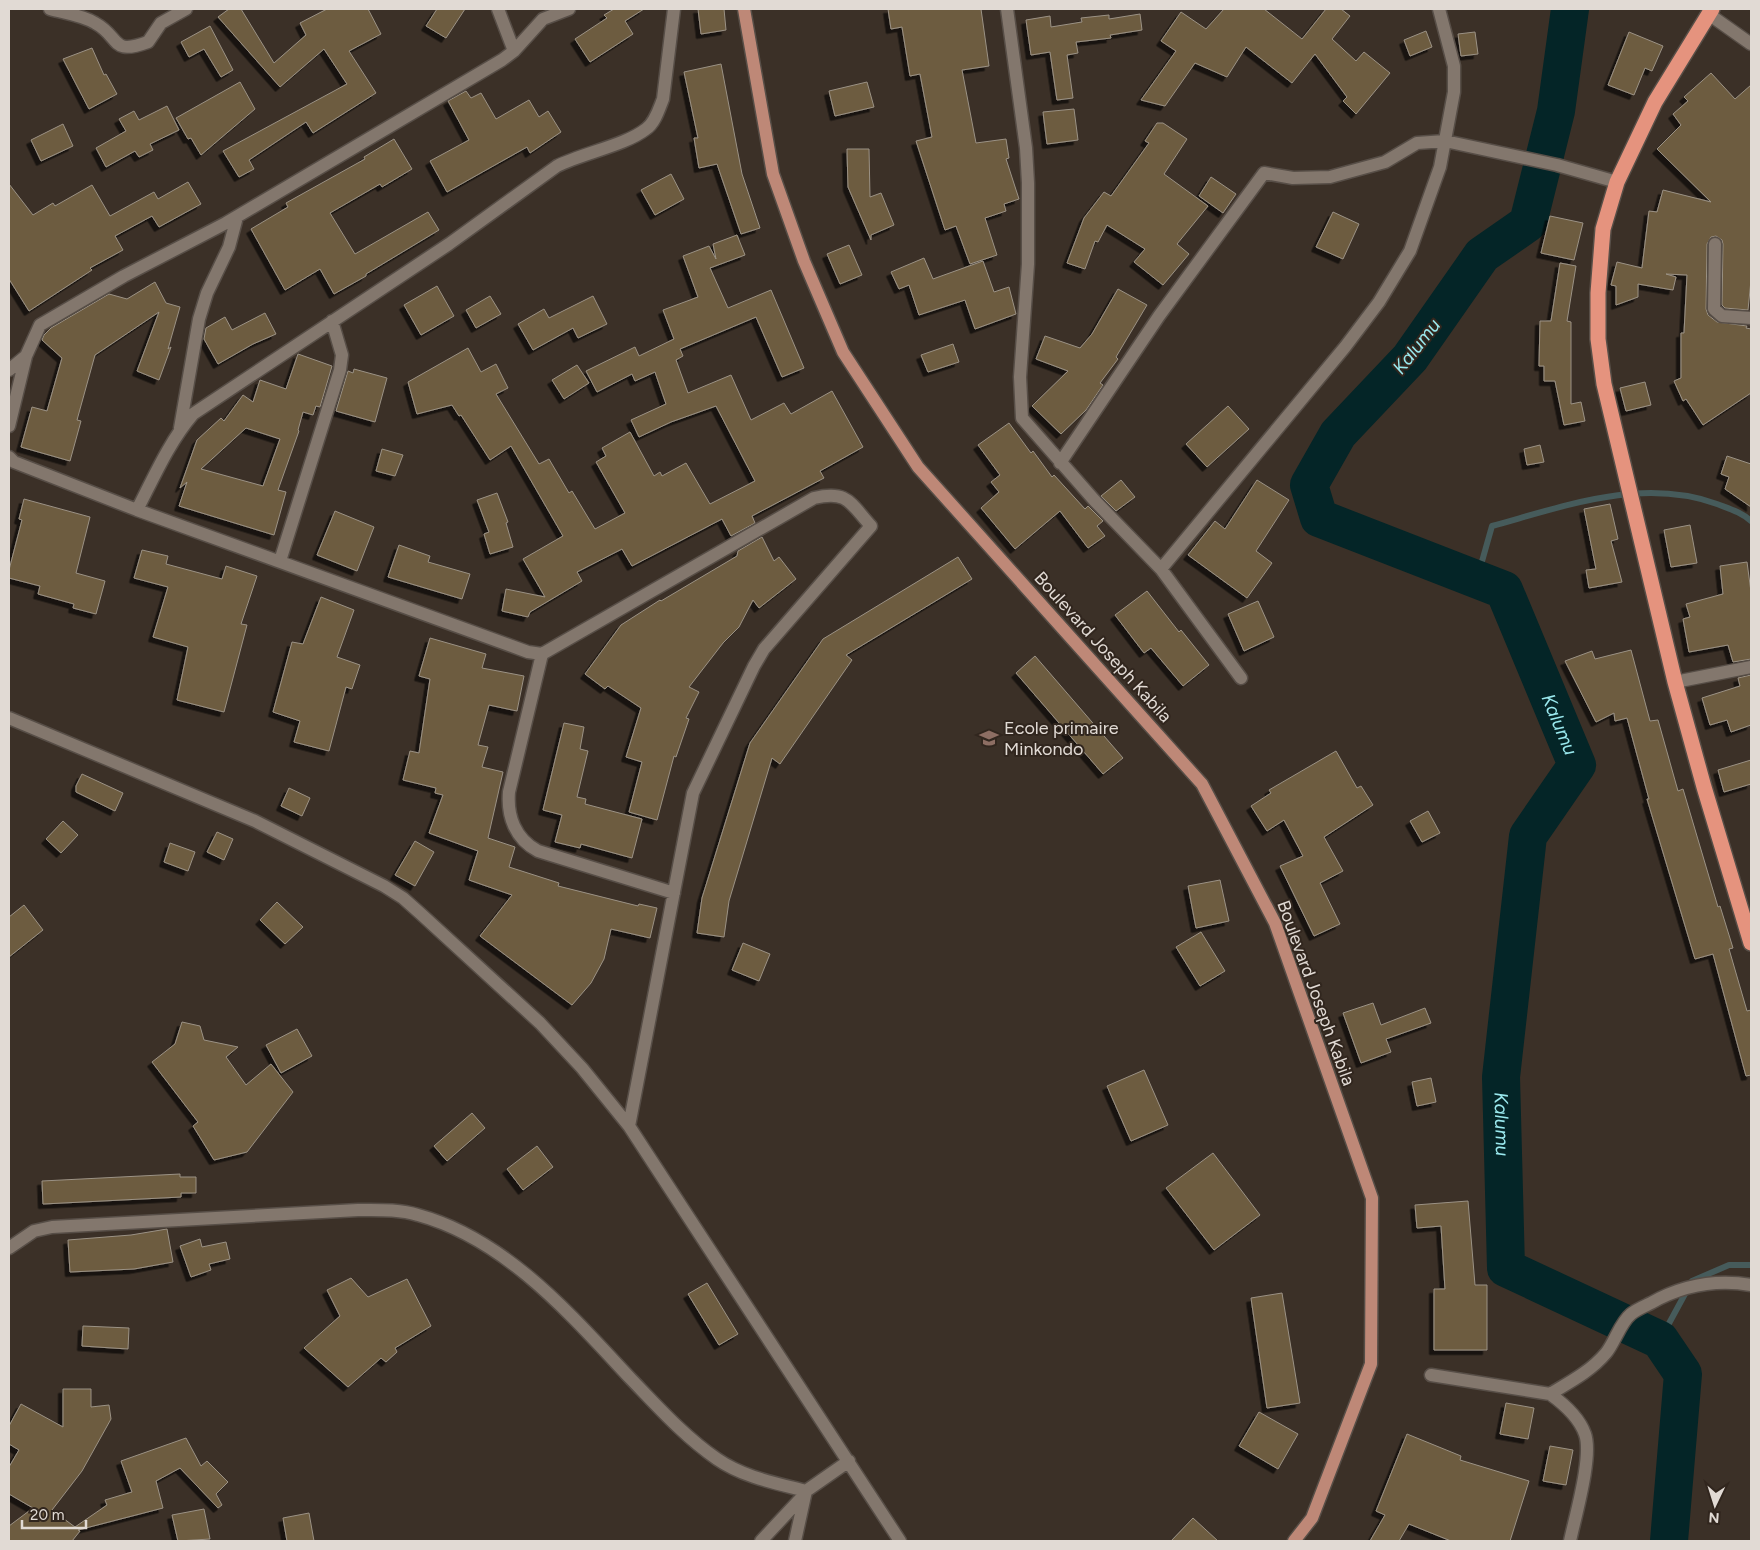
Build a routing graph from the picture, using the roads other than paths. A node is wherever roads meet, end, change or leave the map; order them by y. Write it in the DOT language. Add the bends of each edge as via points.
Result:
graph roads {
  1 [pos="50,9"];
  2 [pos="186,9"];
  3 [pos="498,9"];
  4 [pos="569,9"];
  5 [pos="674,9"];
  6 [pos="744,9"];
  7 [pos="1007,9"];
  8 [pos="1439,9"];
  9 [pos="1711,12"];
  10 [pos="1751,44"];
  11 [pos="514,51"];
  12 [pos="1445,141"];
  13 [pos="1617,182"];
  14 [pos="237,217"];
  15 [pos="1715,244"];
  16 [pos="1751,318"];
  17 [pos="332,321"];
  18 [pos="26,356"];
  19 [pos="9,370"];
  20 [pos="9,426"];
  21 [pos="180,428"];
  22 [pos="9,457"];
  23 [pos="1060,463"];
  24 [pos="137,510"];
  25 [pos="280,561"];
  26 [pos="1160,569"];
  27 [pos="542,654"];
  28 [pos="1751,667"];
  29 [pos="1241,678"];
  30 [pos="1675,682"];
  31 [pos="9,718"];
  32 [pos="674,893"];
  33 [pos="1751,943"];
  34 [pos="629,1126"];
  35 [pos="9,1248"];
  36 [pos="1751,1285"];
  37 [pos="1430,1375"];
  38 [pos="1550,1394"];
  39 [pos="849,1460"];
  40 [pos="804,1494"];
  41 [pos="762,1541"];
  42 [pos="795,1541"];
  43 [pos="900,1541"];
  44 [pos="1294,1541"];
  45 [pos="1570,1541"];
  1 -- 2 [label="street" via="97,23 119,45 127,48 148,42 161,23"];
  3 -- 11 [label="street"];
  4 -- 11 [label="street" via="542,19"];
  5 -- 17 [label="street" via="663,99 648,128 557,166 449,244"];
  6 -- 44 [label="main road, Boulevard Joseph Kabila" via="773,174 804,261 843,352 918,467 1202,784 1275,922 1372,1198 1371,1364 1312,1518"];
  7 -- 23 [label="street" via="1028,183 1028,264 1020,377 1022,418"];
  8 -- 12 [label="street" via="1454,66 1454,92"];
  9 -- 10 [label="street"];
  9 -- 13 [label="highway" via="1655,102"];
  11 -- 14 [label="street"];
  12 -- 13 [label="street" via="1557,165"];
  12 -- 23 [label="street" via="1417,143 1385,162 1330,177 1293,178 1270,173 1260,176 1159,316"];
  12 -- 26 [label="street" via="1429,204 1410,252 1379,302 1286,420"];
  13 -- 30 [label="highway" via="1602,229 1598,338 1604,384"];
  14 -- 18 [label="street" via="52,317 40,325"];
  14 -- 21 [label="street" via="229,247 207,293 199,319"];
  15 -- 16 [label="street" via="1714,309 1722,316"];
  17 -- 21 [label="street" via="193,414"];
  17 -- 25 [label="street" via="342,355 340,370"];
  18 -- 19 [label="street"];
  18 -- 20 [label="street"];
  21 -- 24 [label="street"];
  22 -- 24 [label="street" via="14,462"];
  23 -- 26 [label="street"];
  24 -- 25 [label="street"];
  25 -- 27 [label="street" via="528,652"];
  26 -- 29 [label="street"];
  27 -- 32 [label="street" via="509,792 508,815 528,846 538,851"];
  27 -- 32 [label="street" via="814,498 833,494 846,498 871,526 764,649 754,666 693,793"];
  28 -- 30 [label="street"];
  30 -- 33 [label="highway"];
  31 -- 34 [label="street" via="255,821 403,898 540,1023"];
  32 -- 34 [label="street"];
  34 -- 39 [label="street"];
  35 -- 40 [label="street" via="34,1231 52,1227 358,1210 418,1214 465,1232 510,1261 575,1318 666,1416 717,1459 742,1473"];
  36 -- 38 [label="street" via="1729,1281 1691,1286 1674,1291 1630,1314 1606,1352 1586,1372"];
  37 -- 38 [label="street"];
  38 -- 45 [label="street" via="1566,1406 1585,1435 1587,1453"];
  39 -- 40 [label="street"];
  39 -- 43 [label="street"];
  40 -- 41 [label="street"];
  40 -- 42 [label="street"];
}
